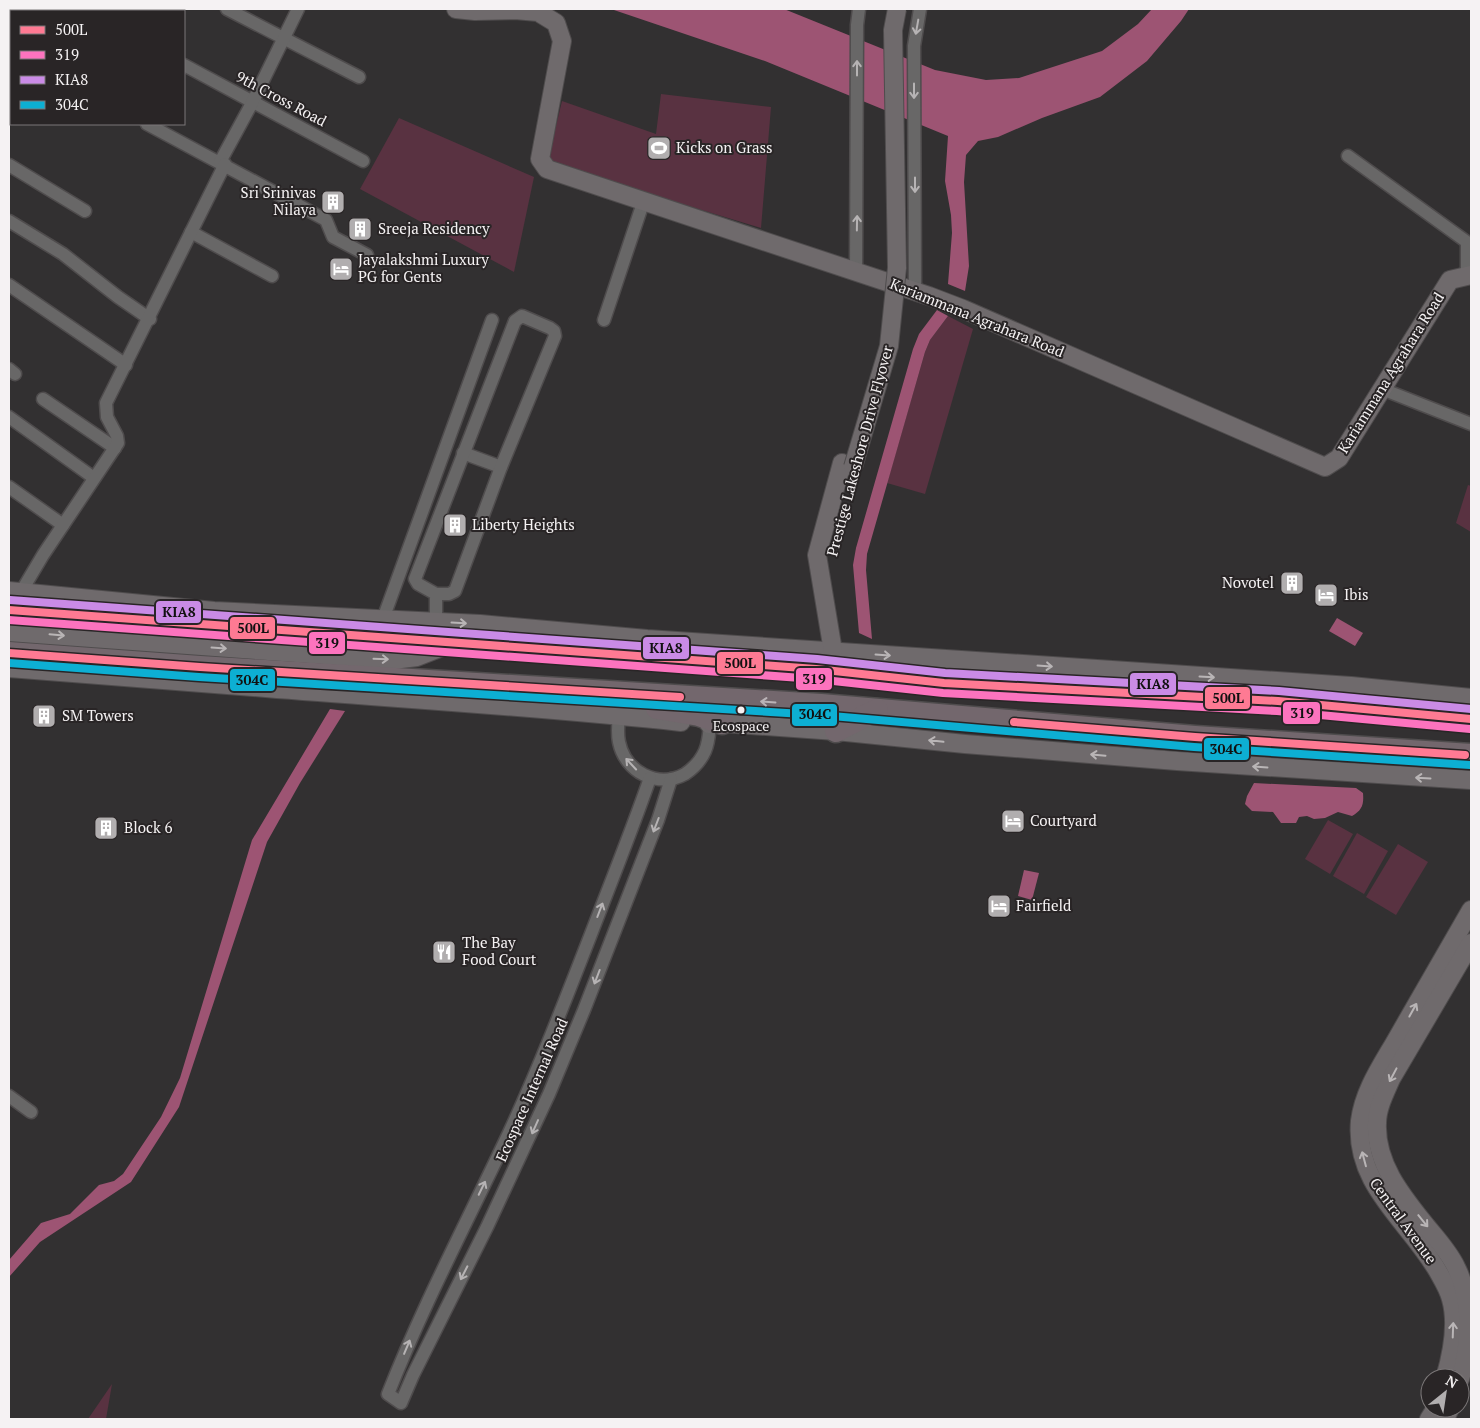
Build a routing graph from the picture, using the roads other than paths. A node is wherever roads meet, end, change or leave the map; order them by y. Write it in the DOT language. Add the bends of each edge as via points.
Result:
graph roads {
  1 [pos="227,9"];
  2 [pos="298,9"];
  3 [pos="456,9"];
  4 [pos="859,9"];
  5 [pos="886,9"];
  6 [pos="897,9"];
  7 [pos="920,9"];
  8 [pos="512,10"];
  9 [pos="539,10"];
  10 [pos="283,37"];
  11 [pos="185,66"];
  12 [pos="359,77"];
  13 [pos="252,103"];
  14 [pos="149,125"];
  15 [pos="1348,156"];
  16 [pos="363,161"];
  17 [pos="223,163"];
  18 [pos="9,165"];
  19 [pos="644,200"];
  20 [pos="85,211"];
  21 [pos="9,221"];
  22 [pos="191,232"];
  23 [pos="367,255"];
  24 [pos="856,272"];
  25 [pos="1469,275"];
  26 [pos="272,276"];
  27 [pos="9,285"];
  28 [pos="922,294"];
  29 [pos="150,319"];
  30 [pos="492,320"];
  31 [pos="604,320"];
  32 [pos="126,365"];
  33 [pos="1382,389"];
  34 [pos="43,399"];
  35 [pos="9,417"];
  36 [pos="1471,424"];
  37 [pos="115,448"];
  38 [pos="463,453"];
  39 [pos="847,465"];
  40 [pos="501,467"];
  41 [pos="94,478"];
  42 [pos="9,487"];
  43 [pos="63,525"];
  44 [pos="436,594"];
  45 [pos="13,598"];
  46 [pos="383,619"];
  47 [pos="436,622"];
  48 [pos="9,632"];
  49 [pos="454,643"];
  50 [pos="691,651"];
  51 [pos="839,652"];
  52 [pos="9,653"];
  53 [pos="9,668"];
  54 [pos="902,679"];
  55 [pos="622,693"];
  56 [pos="534,697"];
  57 [pos="1471,698"];
  58 [pos="877,710"];
  59 [pos="1471,719"];
  60 [pos="618,724"];
  61 [pos="713,729"];
  62 [pos="836,731"];
  63 [pos="1471,731"];
  64 [pos="1471,755"];
  65 [pos="650,778"];
  66 [pos="671,779"];
  67 [pos="1471,780"];
  68 [pos="1471,910"];
  69 [pos="1471,942"];
  70 [pos="529,1085"];
  71 [pos="549,1094"];
  72 [pos="9,1096"];
  73 [pos="31,1112"];
  74 [pos="468,1218"];
  75 [pos="487,1227"];
  76 [pos="416,1327"];
  77 [pos="432,1336"];
  78 [pos="399,1367"];
  79 [pos="1447,1368"];
  80 [pos="1462,1368"];
  81 [pos="413,1375"];
  1 -- 10 [label="street"];
  2 -- 10 [label="street"];
  3 -- 8 [label="street"];
  24 -- 4 [label="street, one-way"];
  5 -- 39 [label="street, Prestige Lakeshore Drive Flyover" via="882,29 885,268 878,344"];
  6 -- 39 [label="street, Prestige Lakeshore Drive Flyover, bridge" via="893,30 897,268 889,346"];
  7 -- 28 [label="street, one-way" via="914,46 914,136"];
  8 -- 9 [label="street"];
  9 -- 19 [label="street, Kariammana Agrahara Road" via="556,23 562,40 540,159 547,169"];
  10 -- 12 [label="street"];
  10 -- 13 [label="street"];
  11 -- 13 [label="street, 9th Cross Road"];
  13 -- 16 [label="street, 9th Cross Road"];
  13 -- 17 [label="street"];
  14 -- 17 [label="street"];
  15 -- 25 [label="street" via="1467,242"];
  17 -- 22 [label="street"];
  17 -- 23 [label="street" via="326,220 333,237"];
  18 -- 20 [label="street"];
  19 -- 24 [label="street, Kariammana Agrahara Road"];
  19 -- 31 [label="street"];
  21 -- 29 [label="street" via="63,254"];
  22 -- 26 [label="street"];
  22 -- 29 [label="street"];
  24 -- 28 [label="street, Kariammana Agrahara Road"];
  25 -- 33 [label="street, Kariammana Agrahara Road" via="1450,280"];
  27 -- 32 [label="street"];
  28 -- 33 [label="street, Kariammana Agrahara Road" via="1325,467 1339,458"];
  29 -- 32 [label="street"];
  30 -- 46 [label="street"];
  32 -- 37 [label="street" via="106,404 107,417 117,436"];
  33 -- 36 [label="street"];
  34 -- 37 [label="street"];
  35 -- 41 [label="street"];
  37 -- 41 [label="street"];
  38 -- 40 [label="street"];
  38 -- 40 [label="street" via="515,321 522,316 550,328 555,336"];
  38 -- 44 [label="street" via="415,579"];
  39 -- 51 [label="street, Prestige Lakeshore Drive Flyover" via="828,556"];
  40 -- 44 [label="street" via="454,590 449,594"];
  41 -- 43 [label="street"];
  42 -- 43 [label="street"];
  43 -- 45 [label="street"];
  44 -- 47 [label="street"];
  45 -- 46 [label="street"];
  45 -- 49 [label="highway" via="197,624"];
  46 -- 47 [label="street"];
  47 -- 50 [label="street, one-way"];
  48 -- 49 [label="street, one-way" via="393,660 417,656"];
  49 -- 50 [label="highway"];
  50 -- 51 [label="street"];
  50 -- 54 [label="highway"];
  51 -- 57 [label="street, one-way" via="1351,686"];
  52 -- 56 [label="highway"];
  53 -- 56 [label="street" via="268,689"];
  54 -- 59 [label="highway" via="1278,702"];
  54 -- 63 [label="highway" via="948,696"];
  55 -- 56 [label="highway"];
  58 -- 55 [label="highway, one-way"];
  55 -- 61 [label="highway" via="651,707 699,715"];
  56 -- 60 [label="street"];
  58 -- 62 [label="highway"];
  58 -- 64 [label="highway" via="1195,738"];
  60 -- 61 [label="street"];
  65 -- 60 [label="street, one-way" via="626,760"];
  61 -- 62 [label="street"];
  61 -- 66 [label="street" via="702,758 695,766"];
  67 -- 62 [label="street, one-way" via="1177,761"];
  65 -- 66 [label="street"];
  70 -- 65 [label="street, Ecospace Internal Road, one-way" via="568,993"];
  66 -- 71 [label="street, Ecospace Internal Road, one-way" via="658,820"];
  79 -- 68 [label="street, Central Avenue, one-way" via="1453,1339 1452,1299 1434,1263 1372,1181 1363,1159 1360,1120 1372,1080"];
  69 -- 80 [label="street, Central Avenue, one-way" via="1391,1079 1377,1122 1385,1167 1404,1198 1457,1267 1469,1320"];
  70 -- 71 [label="street"];
  74 -- 70 [label="street, Ecospace Internal Road, one-way"];
  71 -- 75 [label="street, Ecospace Internal Road, one-way"];
  72 -- 73 [label="street"];
  74 -- 75 [label="street"];
  74 -- 76 [label="street, Ecospace Internal Road"];
  75 -- 77 [label="street, Ecospace Internal Road, one-way"];
  76 -- 77 [label="street"];
  78 -- 76 [label="street, Ecospace Internal Road, one-way"];
  77 -- 81 [label="street, Ecospace Internal Road"];
  78 -- 81 [label="street"];
  78 -- 81 [label="street, Ecospace Internal Road" via="388,1394 401,1404"];
}
